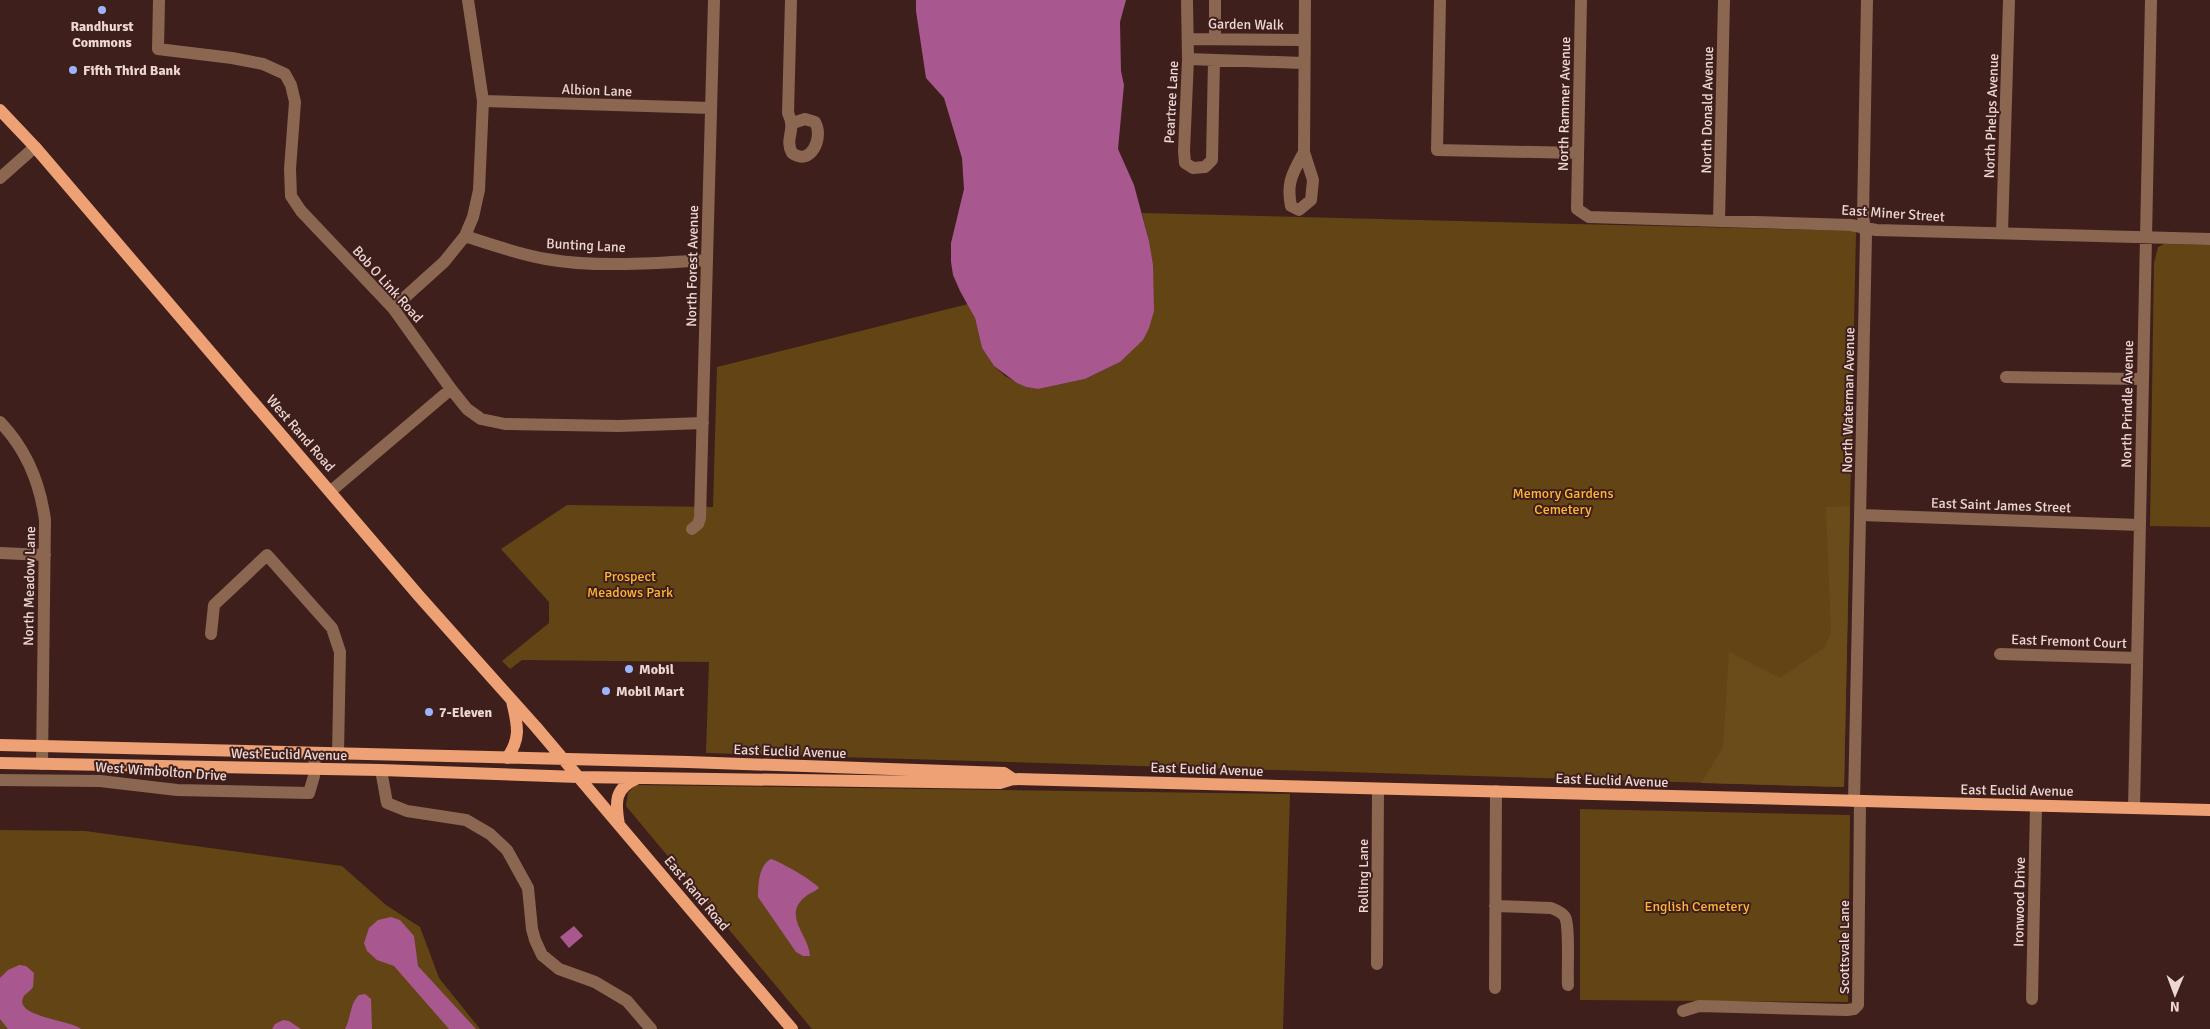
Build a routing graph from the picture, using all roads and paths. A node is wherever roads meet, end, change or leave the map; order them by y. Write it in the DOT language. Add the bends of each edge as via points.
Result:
graph roads {
  1 [pos="159,0"];
  2 [pos="468,0"];
  3 [pos="714,0"];
  4 [pos="791,0"];
  5 [pos="1187,0"];
  6 [pos="1214,0"];
  7 [pos="1304,0"];
  8 [pos="1440,0"];
  9 [pos="1581,0"];
  10 [pos="1724,0"];
  11 [pos="1867,0"];
  12 [pos="2009,0"];
  13 [pos="2151,0"];
  14 [pos="1188,39"];
  15 [pos="1214,39"];
  16 [pos="1303,40"];
  17 [pos="1188,59"];
  18 [pos="1214,60"];
  19 [pos="1303,63"];
  20 [pos="483,101"];
  21 [pos="711,108"];
  22 [pos="0,110"];
  23 [pos="793,123"];
  24 [pos="35,147"];
  25 [pos="1304,152"];
  26 [pos="1578,153"];
  27 [pos="0,178"];
  28 [pos="1577,209"];
  29 [pos="1719,221"];
  30 [pos="1864,227"];
  31 [pos="2002,233"];
  32 [pos="465,236"];
  33 [pos="2147,237"];
  34 [pos="2210,238"];
  35 [pos="708,260"];
  36 [pos="393,308"];
  37 [pos="2006,376"];
  38 [pos="2142,379"];
  39 [pos="450,389"];
  40 [pos="0,422"];
  41 [pos="703,423"];
  42 [pos="331,490"];
  43 [pos="1861,516"];
  44 [pos="2140,525"];
  45 [pos="692,529"];
  46 [pos="0,553"];
  47 [pos="45,555"];
  48 [pos="211,634"];
  49 [pos="2000,654"];
  50 [pos="2138,658"];
  51 [pos="512,701"];
  52 [pos="0,744"];
  53 [pos="42,745"];
  54 [pos="315,753"];
  55 [pos="338,753"];
  56 [pos="508,758"];
  57 [pos="563,759"];
  58 [pos="0,763"];
  59 [pos="42,764"];
  60 [pos="314,769"];
  61 [pos="381,770"];
  62 [pos="578,777"];
  63 [pos="640,778"];
  64 [pos="1014,779"];
  65 [pos="0,780"];
  66 [pos="1378,789"];
  67 [pos="1496,791"];
  68 [pos="1857,801"];
  69 [pos="2036,806"];
  70 [pos="2134,808"];
  71 [pos="2210,810"];
  72 [pos="619,824"];
  73 [pos="1495,906"];
  74 [pos="1377,964"];
  75 [pos="1568,985"];
  76 [pos="1495,988"];
  77 [pos="2032,999"];
  78 [pos="1682,1011"];
  79 [pos="651,1029"];
  80 [pos="792,1029"];
  1 -- 36 [label="street, Bob O Link Road" via="158,49 263,64 285,74 294,102 291,196 301,211"];
  2 -- 20 [label="street"];
  3 -- 21 [label="street, North Forest Avenue"];
  4 -- 23 [label="street" via="788,113"];
  5 -- 14 [label="street, Peartree Lane"];
  6 -- 15 [label="street"];
  7 -- 16 [label="street"];
  8 -- 26 [label="street" via="1437,150"];
  9 -- 26 [label="street, North Rammer Avenue"];
  10 -- 29 [label="street, North Donald Avenue"];
  11 -- 30 [label="street, North Waterman Avenue"];
  12 -- 31 [label="street, North Phelps Avenue"];
  13 -- 33 [label="street, North Prindle Avenue"];
  14 -- 15 [label="street, Garden Walk"];
  14 -- 17 [label="street, Peartree Lane"];
  15 -- 16 [label="street, Garden Walk"];
  16 -- 19 [label="street"];
  17 -- 18 [label="street"];
  17 -- 18 [label="street, Peartree Lane" via="1184,151 1185,163 1193,168 1205,167 1212,160"];
  18 -- 19 [label="street"];
  19 -- 25 [label="street"];
  20 -- 21 [label="street, Albion Lane"];
  20 -- 32 [label="street" via="480,190"];
  21 -- 35 [label="street, North Forest Avenue"];
  22 -- 24 [label="main road, West Rand Road"];
  24 -- 27 [label="street"];
  24 -- 42 [label="main road, West Rand Road"];
  26 -- 28 [label="street, North Rammer Avenue"];
  28 -- 29 [label="street, East Miner Street" via="1588,217"];
  29 -- 30 [label="street, East Miner Street"];
  30 -- 31 [label="street, East Miner Street"];
  30 -- 43 [label="street, North Waterman Avenue"];
  31 -- 33 [label="street, East Miner Street"];
  32 -- 35 [label="street, Bunting Lane" via="510,252 549,260 597,263"];
  32 -- 36 [label="street" via="444,262"];
  33 -- 34 [label="street, East Miner Street"];
  33 -- 38 [label="street, North Prindle Avenue"];
  35 -- 41 [label="street, North Forest Avenue"];
  36 -- 39 [label="street, Bob O Link Road"];
  37 -- 38 [label="street"];
  38 -- 44 [label="street, North Prindle Avenue"];
  39 -- 41 [label="street, Bob O Link Road" via="467,409 481,419 505,424 619,426"];
  39 -- 42 [label="street"];
  40 -- 47 [label="street, North Meadow Lane" via="22,450 39,489 46,520"];
  41 -- 45 [label="street, North Forest Avenue" via="700,518"];
  42 -- 51 [label="main road, West Rand Road"];
  43 -- 44 [label="street, East Saint James Street"];
  43 -- 68 [label="street, North Waterman Avenue"];
  44 -- 50 [label="street, North Prindle Avenue"];
  46 -- 47 [label="street"];
  47 -- 53 [label="street, North Meadow Lane"];
  48 -- 55 [label="street" via="214,605 268,555 332,628 340,652"];
  49 -- 50 [label="street, East Fremont Court"];
  50 -- 70 [label="street, North Prindle Avenue"];
  51 -- 56 [label="main road" via="518,733"];
  51 -- 57 [label="main road, West Rand Road"];
  52 -- 53 [label="main road, West Euclid Avenue"];
  53 -- 54 [label="main road, West Euclid Avenue"];
  53 -- 59 [label="street, North Meadow Lane"];
  54 -- 55 [label="main road, West Euclid Avenue"];
  54 -- 60 [label="street, West Wimbolton Drive"];
  55 -- 56 [label="main road, West Euclid Avenue"];
  56 -- 57 [label="main road, West Euclid Avenue"];
  57 -- 62 [label="main road, West Rand Road"];
  57 -- 64 [label="main road, East Euclid Avenue" via="1004,773"];
  58 -- 59 [label="main road, West Euclid Avenue"];
  59 -- 60 [label="main road, West Euclid Avenue"];
  60 -- 61 [label="main road, West Euclid Avenue"];
  60 -- 65 [label="street, West Wimbolton Drive" via="308,793 177,790 100,781"];
  61 -- 62 [label="main road, West Euclid Avenue"];
  61 -- 79 [label="street" via="387,803 407,811 466,820 490,834 507,850 528,888 532,929 542,955 559,969 595,982 627,1001"];
  62 -- 63 [label="main road, East Euclid Avenue"];
  62 -- 72 [label="main road, East Rand Road"];
  63 -- 64 [label="main road, East Euclid Avenue" via="1000,783"];
  63 -- 72 [label="main road" via="628,782 617,798"];
  64 -- 66 [label="main road, East Euclid Avenue"];
  66 -- 67 [label="main road, East Euclid Avenue"];
  66 -- 74 [label="street, Rolling Lane"];
  67 -- 68 [label="main road, East Euclid Avenue"];
  67 -- 73 [label="street"];
  68 -- 69 [label="main road, East Euclid Avenue"];
  68 -- 78 [label="street, Scottsvale Lane" via="1858,1005 1847,1010 1699,1006"];
  69 -- 70 [label="main road, East Euclid Avenue"];
  69 -- 77 [label="street, Ironwood Drive"];
  70 -- 71 [label="main road, East Euclid Avenue"];
  72 -- 80 [label="main road, East Rand Road"];
  73 -- 75 [label="street" via="1551,908 1564,916"];
  73 -- 76 [label="street"];
}
